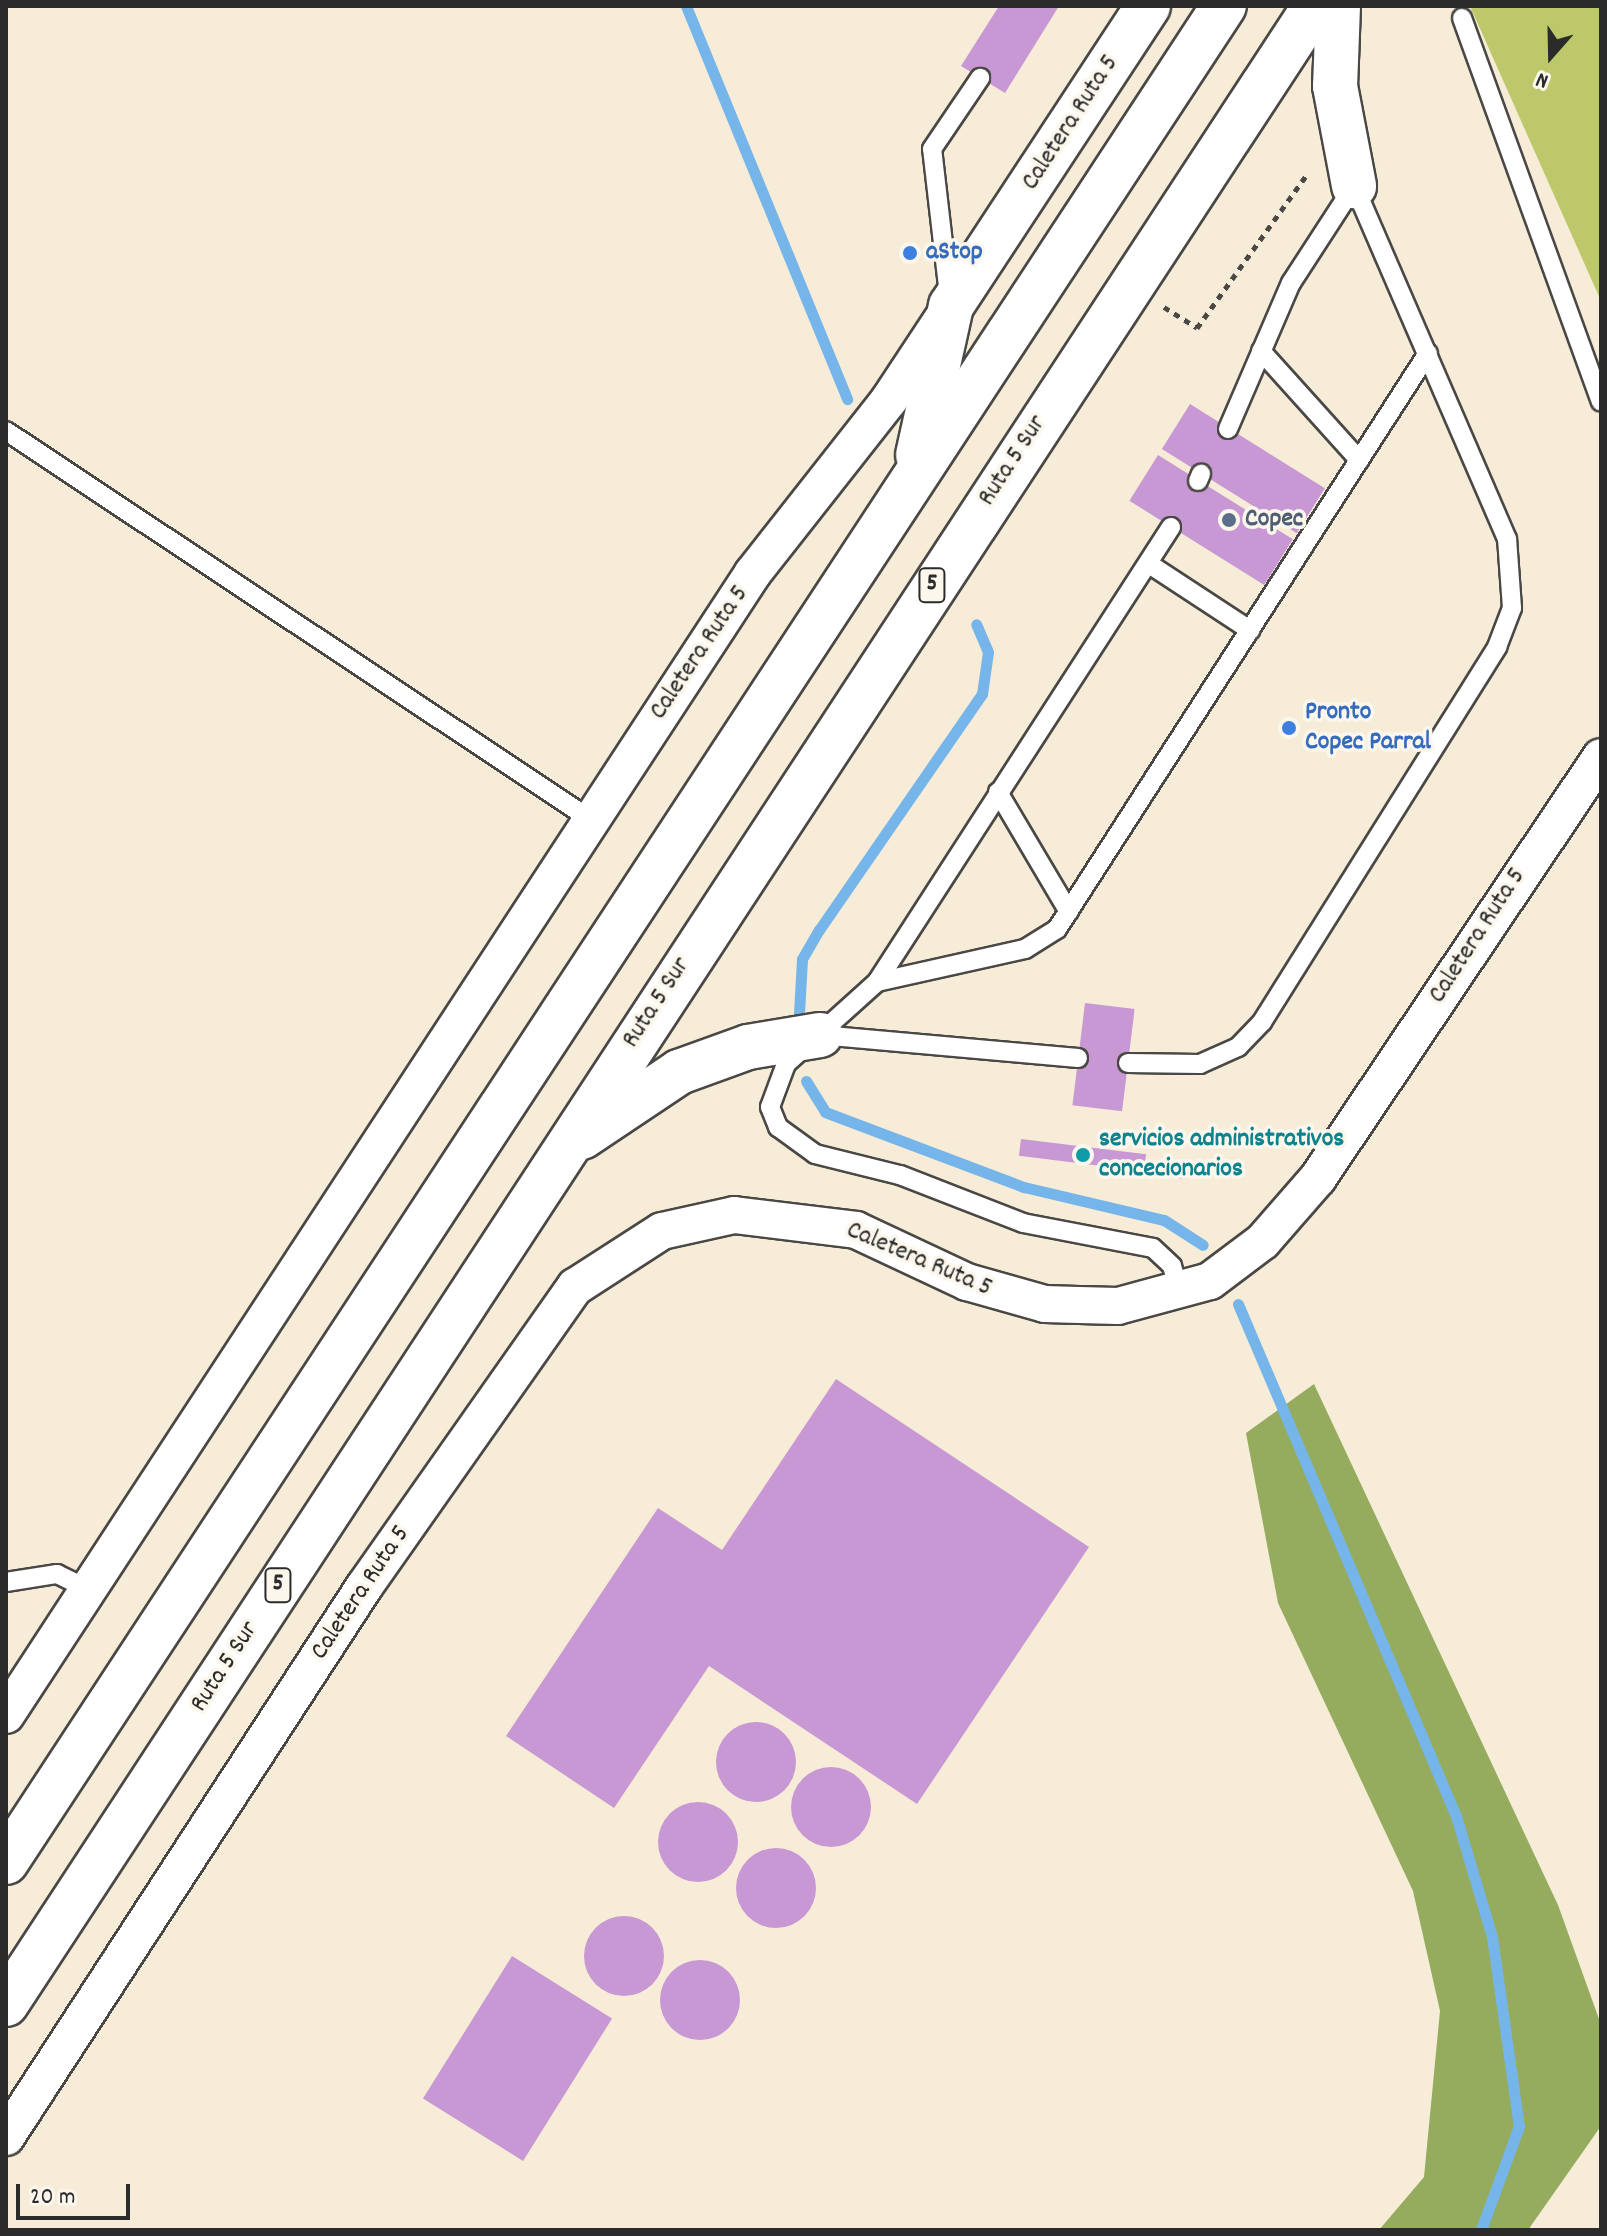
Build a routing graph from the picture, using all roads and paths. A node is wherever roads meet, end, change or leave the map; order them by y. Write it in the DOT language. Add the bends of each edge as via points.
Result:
graph roads {
  1 [pos="1148,6"];
  2 [pos="1224,6"];
  3 [pos="1315,6"];
  4 [pos="1338,6"];
  5 [pos="1462,18"];
  6 [pos="980,78"];
  7 [pos="1339,129"];
  8 [pos="1354,186"];
  9 [pos="1129,286"];
  10 [pos="951,306"];
  11 [pos="1261,351"];
  12 [pos="1428,353"];
  13 [pos="1601,402"];
  14 [pos="1228,429"];
  15 [pos="6,431"];
  16 [pos="1359,460"];
  17 [pos="912,481"];
  18 [pos="1171,527"];
  19 [pos="1149,564"];
  20 [pos="1250,630"];
  21 [pos="1601,757"];
  22 [pos="998,792"];
  23 [pos="590,819"];
  24 [pos="1069,912"];
  25 [pos="877,982"];
  26 [pos="820,1035"];
  27 [pos="1078,1058"];
  28 [pos="1128,1063"];
  29 [pos="551,1165"];
  30 [pos="1180,1294"];
  31 [pos="6,1582"];
  32 [pos="88,1589"];
  33 [pos="6,1715"];
  34 [pos="6,1862"];
  35 [pos="6,2004"];
  36 [pos="6,2137"];
  1 -- 10 [label="main road, Caletera Ruta 5"];
  2 -- 17 [label="main road"];
  3 -- 9 [label="main road, Ruta 5 Sur / 5"];
  4 -- 7 [label="main road"];
  5 -- 13 [label="lane"];
  6 -- 10 [label="lane" via="932,149"];
  7 -- 8 [label="main road"];
  7 -- 9 [label="path" via="1197,328"];
  8 -- 11 [label="lane" via="1291,283"];
  8 -- 12 [label="lane"];
  9 -- 29 [label="main road, Ruta 5 Sur / 5"];
  10 -- 17 [label="main road"];
  10 -- 23 [label="street, Caletera Ruta 5" via="889,400 760,562"];
  11 -- 14 [label="lane"];
  11 -- 16 [label="lane"];
  12 -- 16 [label="lane"];
  12 -- 28 [label="lane" via="1507,539 1515,586 1506,628 1251,1036 1200,1064"];
  15 -- 23 [label="lane"];
  16 -- 20 [label="lane"];
  17 -- 34 [label="main road"];
  18 -- 19 [label="lane"];
  19 -- 20 [label="lane"];
  19 -- 22 [label="lane"];
  20 -- 24 [label="lane"];
  21 -- 30 [label="street, Caletera Ruta 5" via="1318,1178 1238,1263"];
  22 -- 24 [label="lane"];
  22 -- 25 [label="lane"];
  23 -- 32 [label="street, Caletera Ruta 5"];
  24 -- 25 [label="lane" via="1025,949"];
  25 -- 26 [label="lane"];
  26 -- 27 [label="lane"];
  26 -- 29 [label="main road" via="748,1047 679,1072 613,1111"];
  26 -- 30 [label="lane" via="786,1064 770,1095 773,1119 800,1145 1023,1223 1153,1248 1172,1266"];
  29 -- 35 [label="main road, Ruta 5 Sur / 5"];
  30 -- 36 [label="street, Caletera Ruta 5" via="1118,1306 1045,1304 967,1282 856,1230 771,1215 697,1220 603,1264 551,1313 382,1561"];
  31 -- 32 [label="lane" via="57,1574"];
  32 -- 33 [label="street, Caletera Ruta 5"];
}
